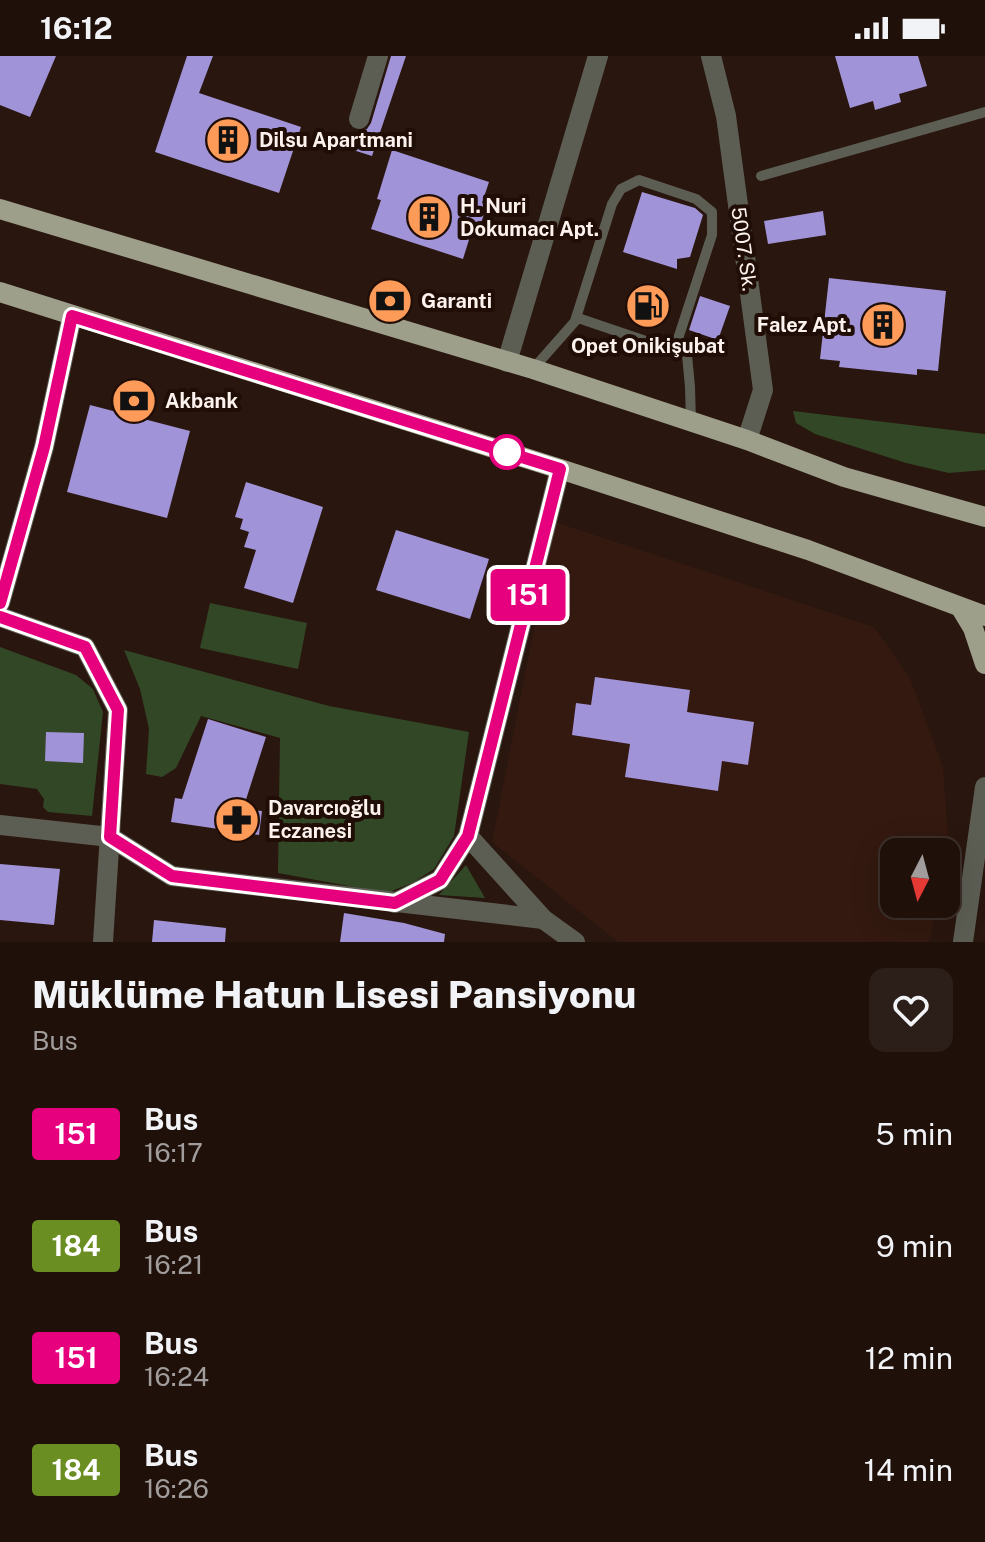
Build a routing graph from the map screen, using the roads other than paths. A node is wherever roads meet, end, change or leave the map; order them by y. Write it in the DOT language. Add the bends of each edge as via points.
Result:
graph roads {
  1 [pos="378,56"];
  2 [pos="598,56"];
  3 [pos="711,56"];
  4 [pos="985,112"];
  5 [pos="359,119"];
  6 [pos="761,176"];
  7 [pos="0,209"];
  8 [pos="0,292"];
  9 [pos="72,316"];
  10 [pos="575,321"];
  11 [pos="674,351"];
  12 [pos="507,362"];
  13 [pos="533,369"];
  14 [pos="691,422"];
  15 [pos="747,440"];
  16 [pos="560,469"];
  17 [pos="985,517"];
  18 [pos="0,603"];
  19 [pos="961,608"];
  20 [pos="985,616"];
  21 [pos="0,617"];
  22 [pos="985,664"];
  23 [pos="985,787"];
  24 [pos="0,825"];
  25 [pos="468,836"];
  26 [pos="110,837"];
  27 [pos="395,903"];
  28 [pos="543,919"];
  29 [pos="103,942"];
  30 [pos="575,942"];
  31 [pos="963,942"];
  1 -- 5 [label="street"];
  2 -- 12 [label="street"];
  3 -- 15 [label="street, 5007. Sk." via="726,116 763,390"];
  4 -- 6 [label="lane"];
  7 -- 12 [label="main road"];
  8 -- 9 [label="main road"];
  9 -- 16 [label="main road"];
  9 -- 18 [label="street" via="44,447"];
  10 -- 11 [label="lane"];
  10 -- 11 [label="lane" via="612,204 621,189 639,180 696,199 712,212 712,235"];
  10 -- 13 [label="lane"];
  11 -- 14 [label="lane" via="687,355"];
  12 -- 13 [label="main road"];
  13 -- 14 [label="main road"];
  14 -- 15 [label="main road"];
  15 -- 17 [label="main road" via="844,477"];
  16 -- 19 [label="main road" via="808,550"];
  16 -- 25 [label="street"];
  19 -- 20 [label="main road"];
  19 -- 22 [label="main road"];
  21 -- 26 [label="street" via="85,647 118,710"];
  23 -- 31 [label="street"];
  24 -- 26 [label="street"];
  25 -- 27 [label="street" via="440,880"];
  25 -- 28 [label="street"];
  26 -- 27 [label="street" via="172,876"];
  26 -- 29 [label="street"];
  27 -- 28 [label="street"];
  28 -- 30 [label="street"];
}
